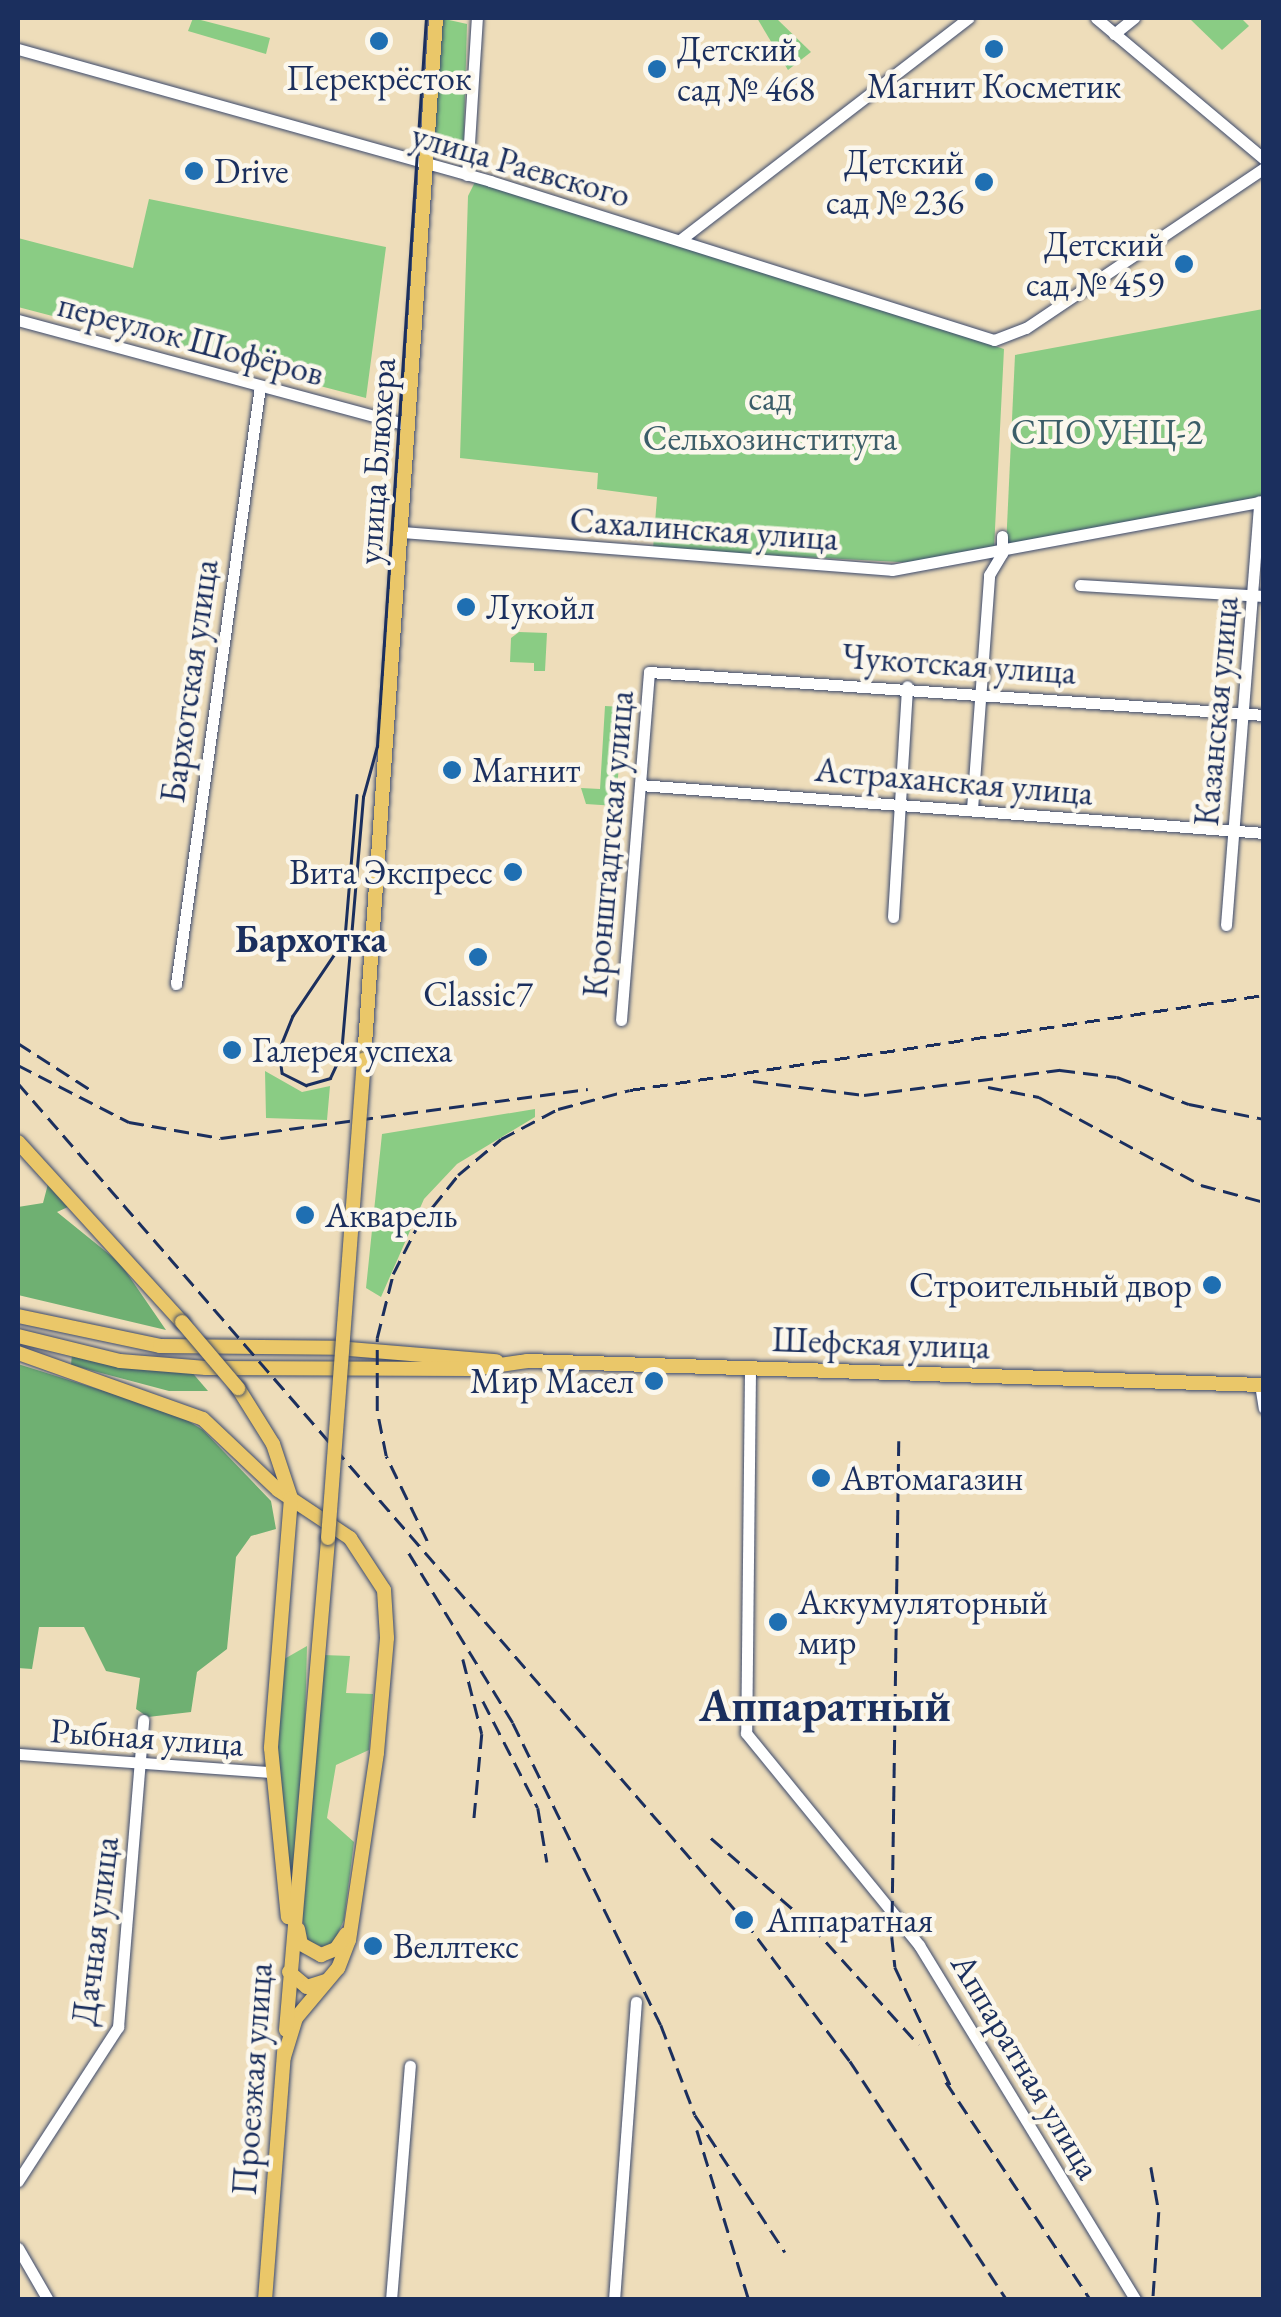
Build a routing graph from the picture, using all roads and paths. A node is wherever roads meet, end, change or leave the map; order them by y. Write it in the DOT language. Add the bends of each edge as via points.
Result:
graph roads {
  1 [pos="436,18"];
  2 [pos="478,18"];
  3 [pos="968,18"];
  4 [pos="1096,18"];
  5 [pos="1134,18"];
  6 [pos="1114,34"];
  7 [pos="18,49"];
  8 [pos="1264,159"];
  9 [pos="427,164"];
  10 [pos="1264,168"];
  11 [pos="467,175"];
  12 [pos="680,240"];
  13 [pos="18,320"];
  14 [pos="260,386"];
  15 [pos="408,426"];
  16 [pos="1261,501"];
  17 [pos="401,532"];
  18 [pos="1002,536"];
  19 [pos="1002,553"];
  20 [pos="1080,585"];
  21 [pos="1258,596"];
  22 [pos="649,672"];
  23 [pos="907,686"];
  24 [pos="980,692"];
  25 [pos="1241,713"];
  26 [pos="1264,715"];
  27 [pos="640,786"];
  28 [pos="900,804"];
  29 [pos="972,809"];
  30 [pos="1235,831"];
  31 [pos="1264,833"];
  32 [pos="894,917"];
  33 [pos="1226,926"];
  34 [pos="176,984"];
  35 [pos="621,1020"];
  36 [pos="18,1145"];
  37 [pos="18,1316"];
  38 [pos="18,1336"];
  39 [pos="18,1354"];
  40 [pos="497,1362"];
  41 [pos="750,1370"];
  42 [pos="1262,1385"];
  43 [pos="1264,1408"];
  44 [pos="292,1498"];
  45 [pos="143,1720"];
  46 [pos="18,1754"];
  47 [pos="139,1766"];
  48 [pos="272,1772"];
  49 [pos="301,1864"];
  50 [pos="298,1910"];
  51 [pos="353,1920"];
  52 [pos="290,1966"];
  53 [pos="329,1979"];
  54 [pos="636,2002"];
  55 [pos="284,2058"];
  56 [pos="410,2066"];
  57 [pos="18,2181"];
  58 [pos="18,2248"];
  59 [pos="48,2300"];
  60 [pos="265,2300"];
  61 [pos="391,2300"];
  62 [pos="614,2300"];
  63 [pos="1136,2300"];
  1 -- 9 [label="main road, улица Блюхера"];
  2 -- 11 [label="street"];
  3 -- 12 [label="street"];
  4 -- 6 [label="street"];
  5 -- 6 [label="street"];
  6 -- 8 [label="street"];
  7 -- 9 [label="street, улица Раевского"];
  9 -- 11 [label="street, улица Раевского"];
  9 -- 15 [label="main road, улица Блюхера"];
  10 -- 12 [label="street, улица Раевского" via="1006,340 967,334"];
  11 -- 12 [label="street, улица Раевского"];
  13 -- 14 [label="street, переулок Шофёров"];
  14 -- 15 [label="street, переулок Шофёров"];
  14 -- 34 [label="street, Бархотская улица"];
  15 -- 17 [label="main road, улица Блюхера"];
  16 -- 19 [label="street, Сахалинская улица"];
  16 -- 21 [label="street, Казанская улица"];
  17 -- 19 [label="street, Сахалинская улица" via="892,570"];
  17 -- 49 [label="main road, улица Блюхера, bridge"];
  18 -- 19 [label="street"];
  19 -- 24 [label="street" via="988,575"];
  20 -- 21 [label="street"];
  21 -- 25 [label="street, Казанская улица"];
  22 -- 23 [label="street, Чукотская улица"];
  22 -- 27 [label="street, Кронштадтская улица"];
  23 -- 24 [label="street, Чукотская улица"];
  23 -- 28 [label="street"];
  24 -- 25 [label="street, Чукотская улица"];
  24 -- 29 [label="street"];
  25 -- 26 [label="street, Чукотская улица"];
  25 -- 30 [label="street, Казанская улица"];
  27 -- 28 [label="street, Астраханская улица"];
  27 -- 35 [label="street, Кронштадтская улица"];
  28 -- 29 [label="street, Астраханская улица"];
  28 -- 32 [label="street"];
  29 -- 30 [label="street, Астраханская улица"];
  30 -- 31 [label="street, Астраханская улица"];
  30 -- 33 [label="street, Казанская улица"];
  36 -- 44 [label="main road, bridge" via="238,1388 272,1444"];
  37 -- 40 [label="main road" via="160,1346 338,1348"];
  38 -- 40 [label="main road" via="120,1361 206,1368 473,1369"];
  39 -- 44 [label="main road" via="203,1419"];
  40 -- 41 [label="main road, Шефская улица"];
  41 -- 42 [label="main road, Шефская улица"];
  41 -- 63 [label="street, Аппаратная улица" via="746,1732 920,1945"];
  42 -- 43 [label="street"];
  44 -- 48 [label="main road" via="274,1662"];
  44 -- 51 [label="main road" via="350,1538 376,1572 387,1602 377,1752"];
  45 -- 47 [label="street, Дачная улица"];
  46 -- 47 [label="street, Рыбная улица"];
  47 -- 48 [label="street, Рыбная улица"];
  47 -- 57 [label="street, Дачная улица" via="118,2027"];
  48 -- 52 [label="main road"];
  49 -- 50 [label="main road, Проезжая улица"];
  50 -- 51 [label="main road" via="301,1944 321,1955 336,1949"];
  50 -- 52 [label="main road, Проезжая улица"];
  51 -- 53 [label="main road" via="342,1961"];
  52 -- 53 [label="main road" via="307,1988"];
  52 -- 55 [label="main road, Проезжая улица"];
  53 -- 55 [label="main road" via="296,2018"];
  54 -- 62 [label="street"];
  55 -- 60 [label="main road, Проезжая улица"];
  56 -- 61 [label="street"];
  58 -- 59 [label="street"];
}
